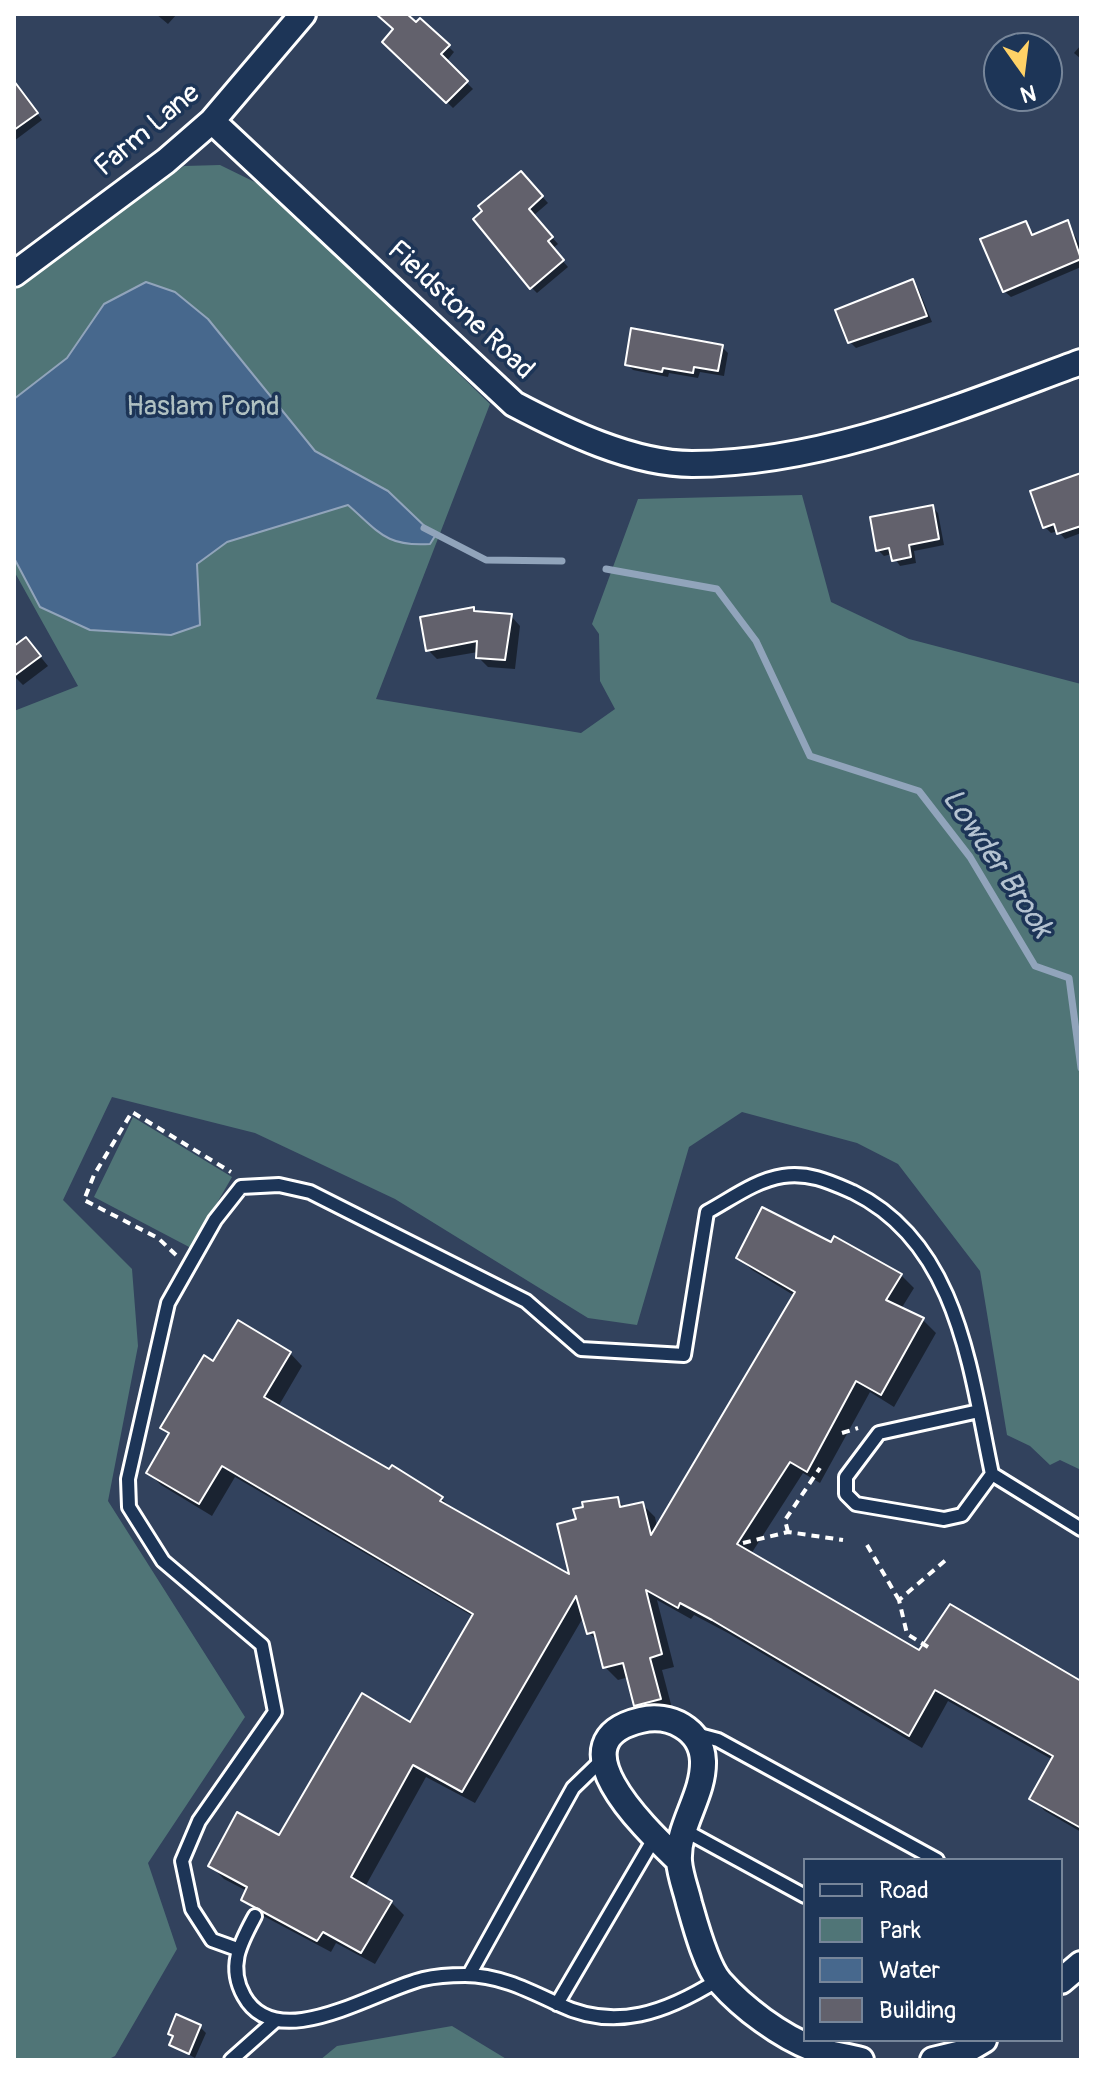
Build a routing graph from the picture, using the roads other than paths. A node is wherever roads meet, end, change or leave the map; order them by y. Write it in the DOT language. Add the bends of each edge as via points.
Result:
graph roads {
  1 [pos="303,14"];
  2 [pos="212,121"];
  3 [pos="14,274"];
  4 [pos="1081,362"];
  5 [pos="979,1411"];
  6 [pos="992,1474"];
  7 [pos="1081,1529"];
  8 [pos="691,1732"];
  9 [pos="604,1758"];
  10 [pos="684,1830"];
  11 [pos="655,1837"];
  12 [pos="933,1858"];
  13 [pos="679,1861"];
  14 [pos="803,1895"];
  15 [pos="255,1916"];
  16 [pos="237,1949"];
  17 [pos="1081,1964"];
  18 [pos="469,1975"];
  19 [pos="1063,1979"];
  20 [pos="718,1980"];
  21 [pos="557,2004"];
  22 [pos="276,2020"];
  23 [pos="981,2042"];
  24 [pos="231,2060"];
  25 [pos="861,2060"];
  26 [pos="933,2060"];
  1 -- 2 [label="street, Farm Lane"];
  2 -- 3 [label="street, Farm Lane"];
  2 -- 4 [label="street, Fieldstone Road" via="514,404 574,437 626,452 690,464 778,455 893,430"];
  5 -- 6 [label="lane"];
  5 -- 6 [label="lane" via="879,1433 846,1477 846,1494 856,1504 944,1519 962,1515"];
  5 -- 16 [label="lane" via="964,1339 934,1267 874,1203 829,1181 805,1174 774,1178 707,1212 684,1355 581,1349 526,1301 310,1192 279,1185 241,1187 215,1220 168,1303 128,1479 129,1507 163,1561 262,1645 275,1712 199,1821 182,1861 192,1909 212,1940"];
  6 -- 7 [label="lane"];
  8 -- 9 [label="street" via="675,1720 647,1718 620,1725"];
  8 -- 10 [label="street" via="703,1758"];
  8 -- 12 [label="lane" via="718,1740"];
  9 -- 11 [label="street" via="625,1807"];
  9 -- 18 [label="lane" via="573,1788"];
  10 -- 13 [label="street"];
  10 -- 14 [label="lane"];
  11 -- 13 [label="street"];
  11 -- 21 [label="lane"];
  13 -- 20 [label="street" via="696,1927"];
  15 -- 16 [label="lane"];
  16 -- 22 [label="lane" via="240,1988 258,2013"];
  17 -- 19 [label="street"];
  18 -- 21 [label="lane" via="511,1982"];
  18 -- 22 [label="lane" via="423,1978 309,2019"];
  20 -- 21 [label="lane" via="628,2019 581,2014"];
  20 -- 25 [label="street" via="758,2016 812,2048"];
  22 -- 24 [label="lane"];
  23 -- 26 [label="street"];
}
